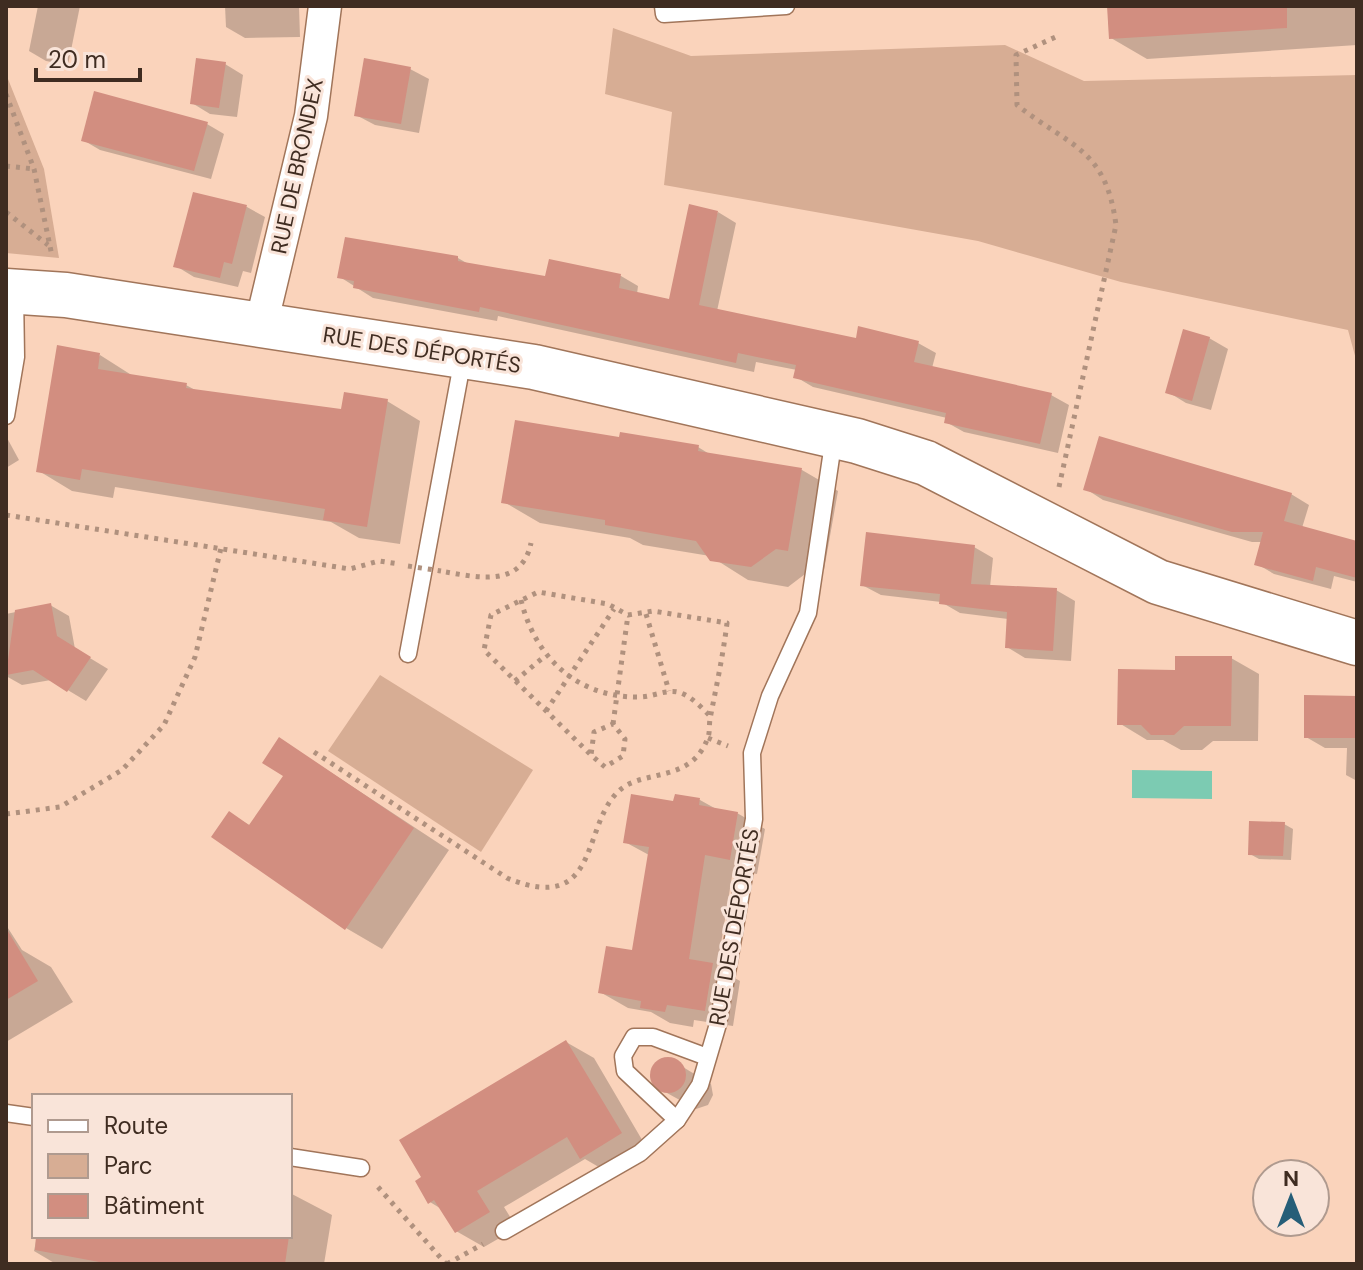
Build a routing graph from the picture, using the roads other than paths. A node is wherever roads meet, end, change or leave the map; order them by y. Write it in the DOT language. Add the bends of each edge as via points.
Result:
graph roads {
  1 [pos="325,6"];
  2 [pos="663,6"];
  3 [pos="786,6"];
  4 [pos="10,291"];
  5 [pos="261,325"];
  6 [pos="463,357"];
  7 [pos="6,416"];
  8 [pos="834,436"];
  9 [pos="1357,643"];
  10 [pos="408,654"];
  11 [pos="707,1057"];
  12 [pos="6,1113"];
  13 [pos="32,1117"];
  14 [pos="677,1120"];
  15 [pos="292,1157"];
  16 [pos="361,1168"];
  17 [pos="504,1231"];
  1 -- 5 [label="street, RUE DE BRONDEX" via="311,116"];
  2 -- 3 [label="lane" via="664,14"];
  4 -- 5 [label="street, RUE DES DÉPORTÉS"];
  4 -- 7 [label="lane" via="16,357"];
  5 -- 6 [label="street, RUE DES DÉPORTÉS"];
  6 -- 8 [label="street, RUE DES DÉPORTÉS" via="620,385"];
  6 -- 10 [label="lane"];
  8 -- 9 [label="street, RUE DES DÉPORTÉS" via="926,463 1158,582"];
  8 -- 11 [label="lane, RUE DES DÉPORTÉS" via="808,613 770,696 752,753 754,819 718,1024"];
  11 -- 14 [label="lane, RUE DES DÉPORTÉS" via="700,1085"];
  11 -- 14 [label="lane" via="653,1037 634,1037 623,1056 625,1071"];
  12 -- 13 [label="lane"];
  14 -- 17 [label="lane, RUE DES DÉPORTÉS" via="640,1153"];
  15 -- 16 [label="lane"];
}
